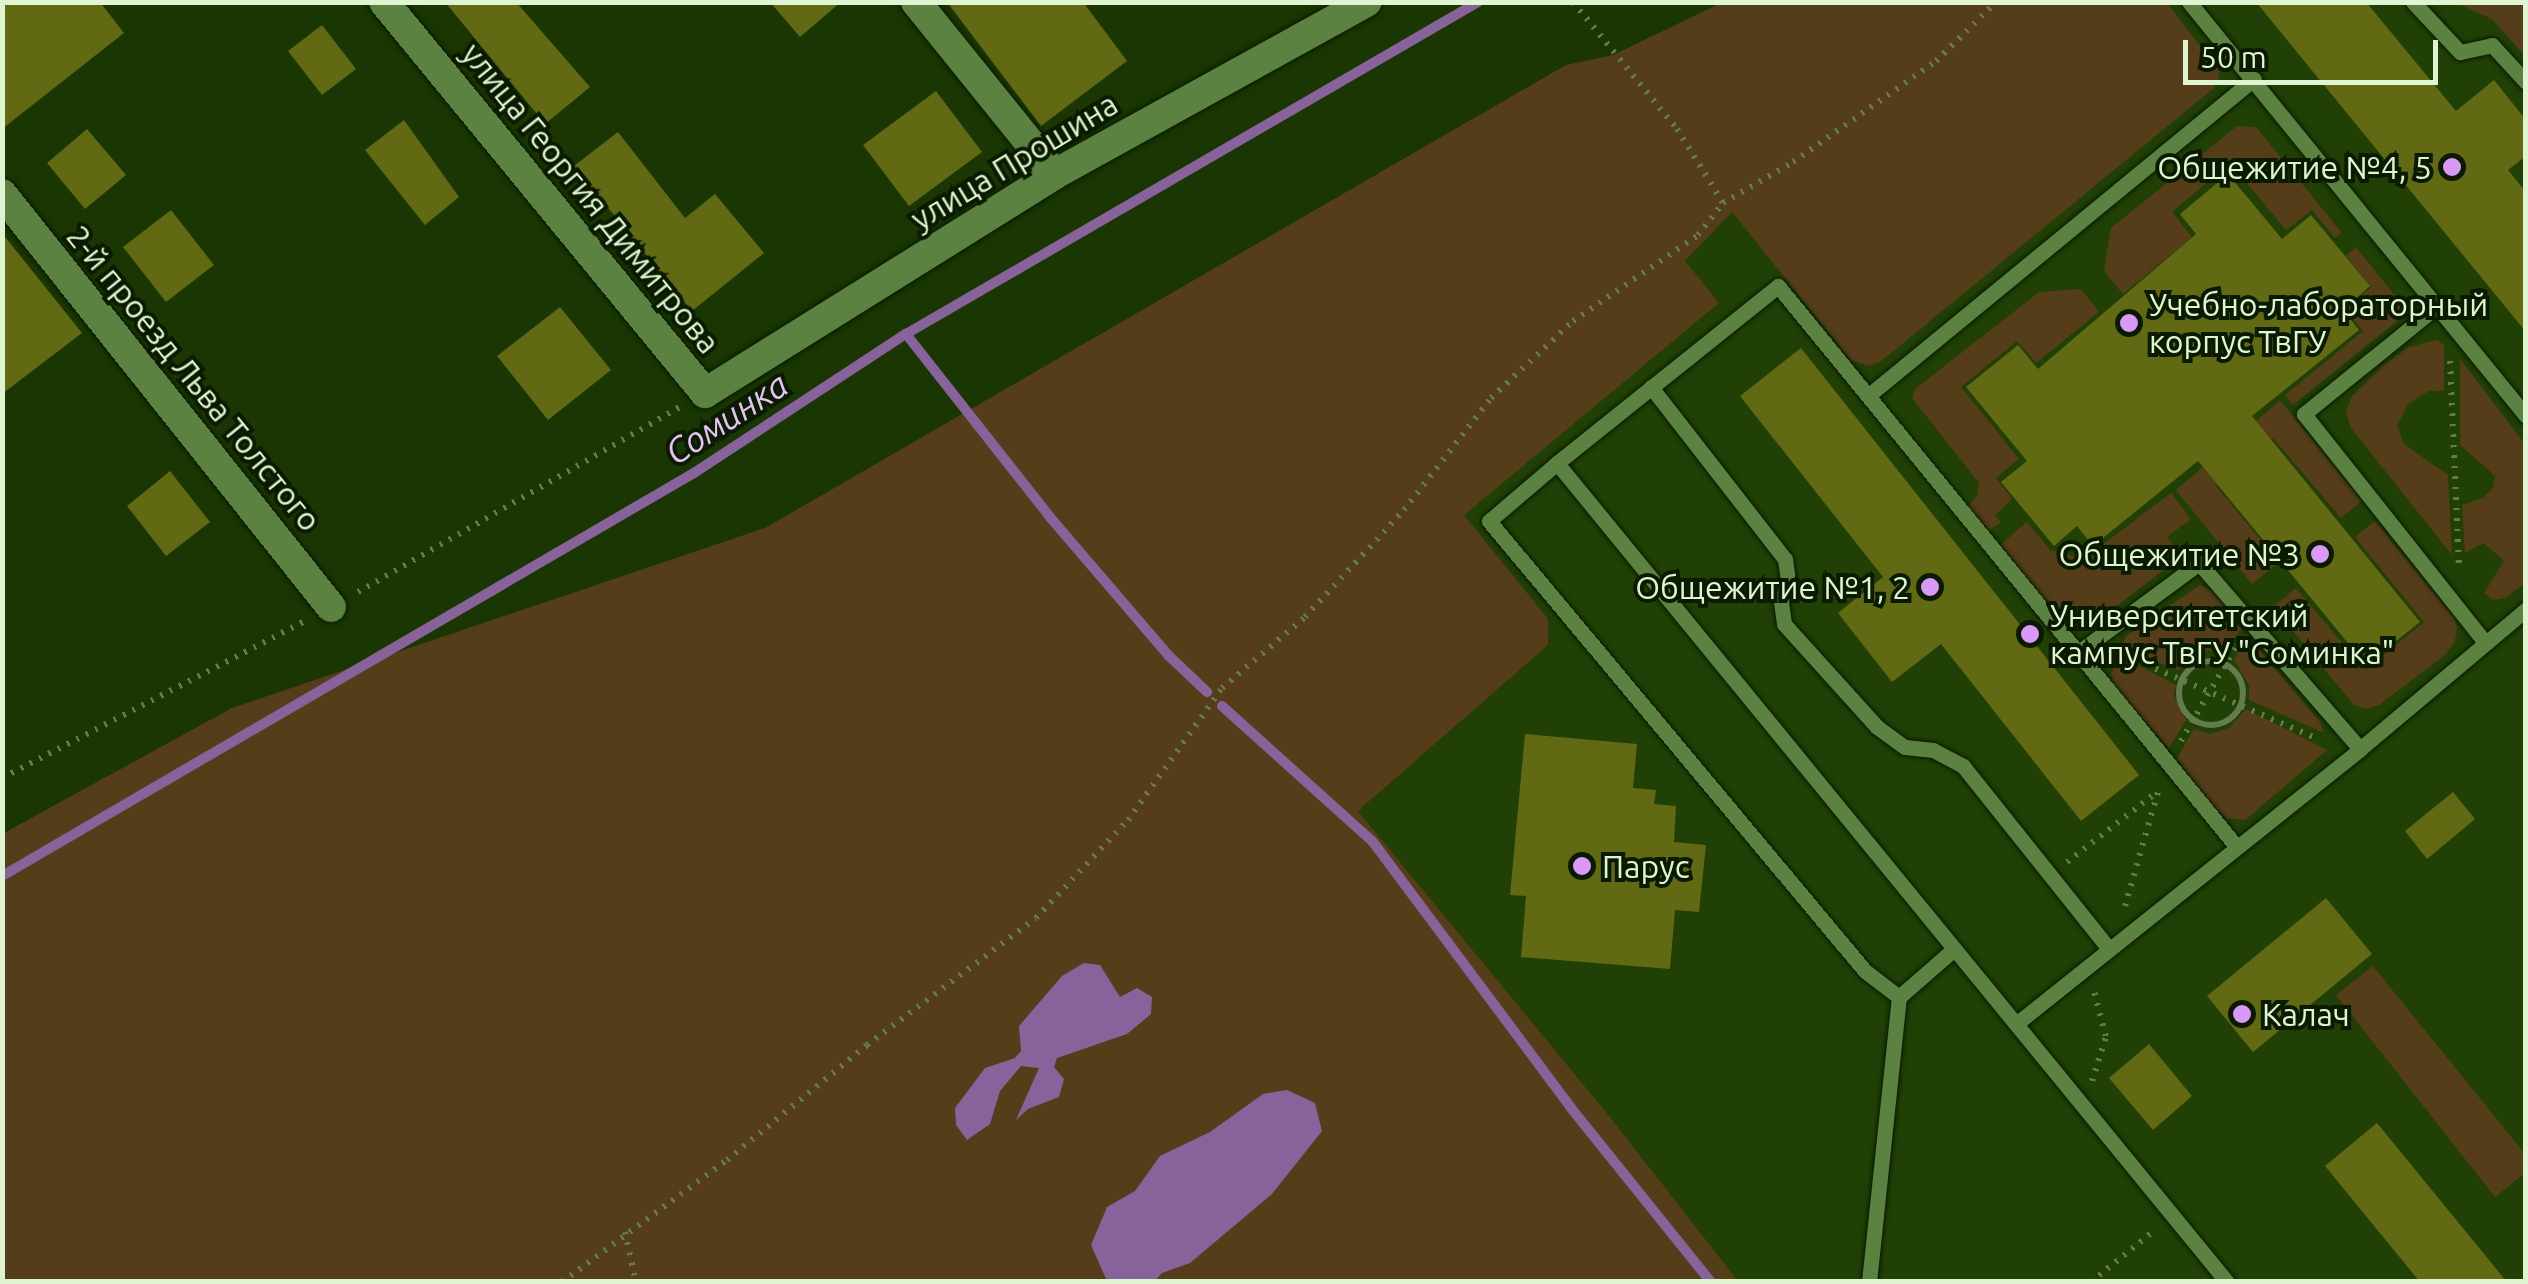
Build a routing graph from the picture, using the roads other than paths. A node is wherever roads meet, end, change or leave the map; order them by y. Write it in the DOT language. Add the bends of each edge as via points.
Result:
graph roads {
  1 [pos="384,2"];
  2 [pos="916,2"];
  3 [pos="1367,2"];
  4 [pos="2189,2"];
  5 [pos="2413,2"];
  6 [pos="2254,79"];
  7 [pos="2526,82"];
  8 [pos="1055,174"];
  9 [pos="2,194"];
  10 [pos="2436,306"];
  11 [pos="1650,387"];
  12 [pos="705,392"];
  13 [pos="1869,395"];
  14 [pos="2526,416"];
  15 [pos="1557,463"];
  16 [pos="331,607"];
  17 [pos="2526,609"];
  18 [pos="2484,641"];
  19 [pos="2079,657"];
  20 [pos="2360,749"];
  21 [pos="2236,846"];
  22 [pos="2109,949"];
  23 [pos="1954,950"];
  24 [pos="1899,997"];
  25 [pos="2016,1024"];
  26 [pos="1869,1282"];
  27 [pos="2227,1282"];
  1 -- 12 [label="street, улица Георгия Димитрова"];
  2 -- 8 [label="street"];
  3 -- 8 [label="street, улица Прошина"];
  4 -- 6 [label="lane"];
  5 -- 7 [label="lane" via="2460,52 2492,45"];
  6 -- 10 [label="lane"];
  6 -- 13 [label="lane"];
  8 -- 12 [label="street, улица Прошина"];
  9 -- 16 [label="street, 2-й проезд Льва Толстого"];
  10 -- 14 [label="lane"];
  10 -- 18 [label="lane" via="2304,414"];
  11 -- 13 [label="lane" via="1778,286"];
  11 -- 15 [label="lane"];
  11 -- 22 [label="lane" via="1785,558 1784,624 1877,728 1905,747 1933,750 1964,766"];
  13 -- 19 [label="lane"];
  15 -- 23 [label="lane"];
  15 -- 24 [label="lane" via="1490,521 1806,903 1865,970"];
  17 -- 18 [label="lane"];
  18 -- 20 [label="lane"];
  19 -- 20 [label="lane" via="2200,562"];
  19 -- 21 [label="lane"];
  20 -- 21 [label="lane"];
  21 -- 22 [label="lane"];
  22 -- 25 [label="lane"];
  23 -- 24 [label="lane"];
  23 -- 25 [label="lane"];
  24 -- 26 [label="lane"];
  25 -- 27 [label="lane"];
}
